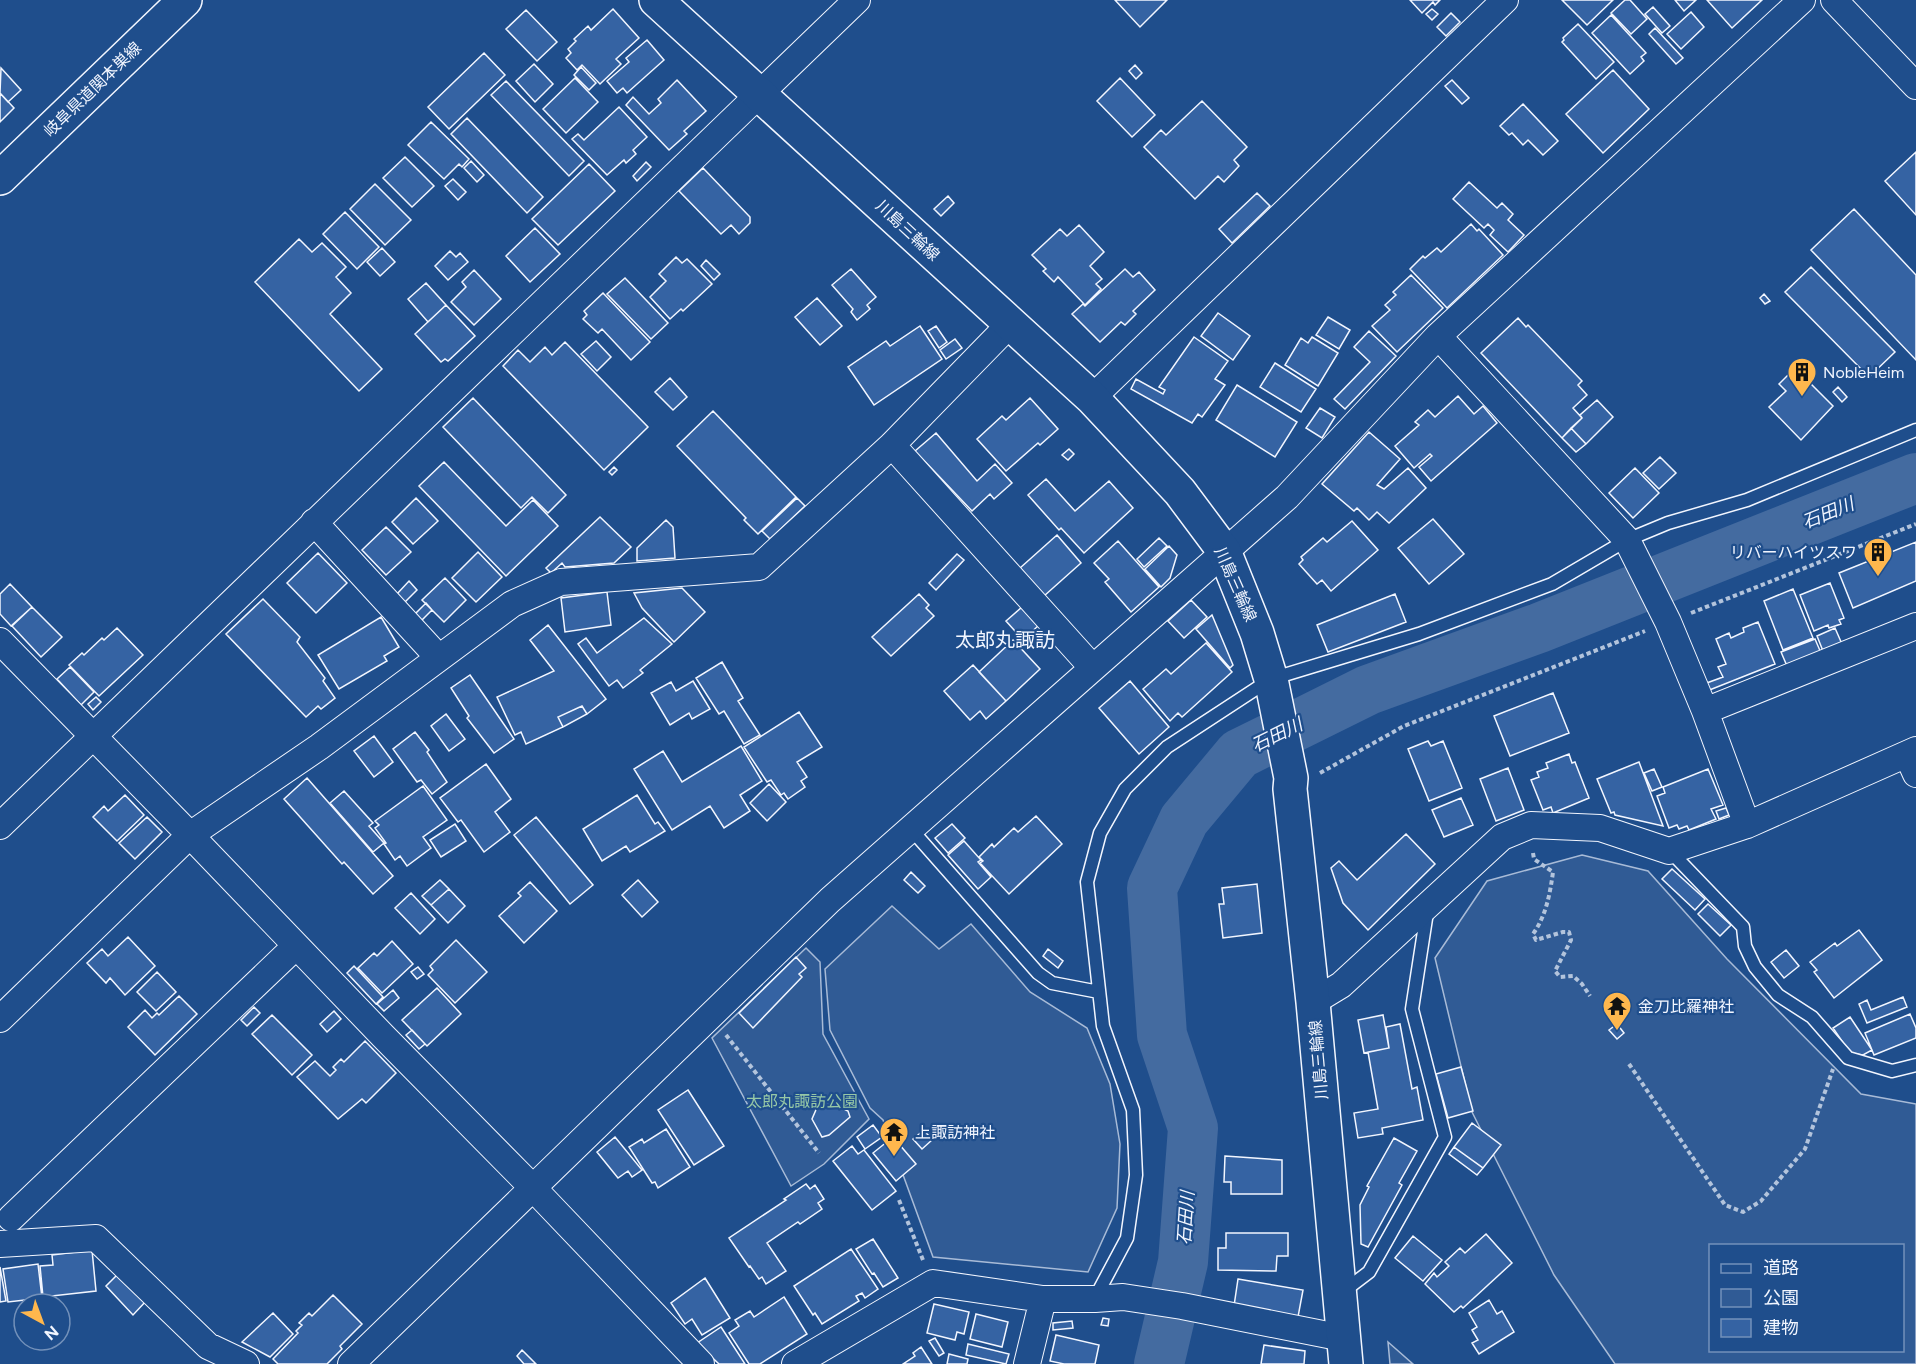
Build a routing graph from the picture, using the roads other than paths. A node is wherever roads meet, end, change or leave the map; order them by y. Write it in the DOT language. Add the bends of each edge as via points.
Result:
graph roads {
  1 [pos="185,0"];
  2 [pos="656,0"];
  3 [pos="857,0"];
  4 [pos="1505,0"];
  5 [pos="1802,0"];
  6 [pos="1834,0"];
  7 [pos="1916,86"];
  8 [pos="759,93"];
  9 [pos="0,178"];
  10 [pos="1010,324"];
  11 [pos="1438,336"];
  12 [pos="1092,398"];
  13 [pos="1916,430"];
  14 [pos="892,445"];
  15 [pos="314,522"];
  16 [pos="1627,540"];
  17 [pos="1224,551"];
  18 [pos="1916,626"];
  19 [pos="0,641"];
  20 [pos="439,658"];
  21 [pos="1092,667"];
  22 [pos="1273,688"];
  23 [pos="1706,711"];
  24 [pos="93,736"];
  25 [pos="1913,759"];
  26 [pos="1747,825"];
  27 [pos="0,826"];
  28 [pos="910,828"];
  29 [pos="190,835"];
  30 [pos="1669,851"];
  31 [pos="1427,907"];
  32 [pos="296,946"];
  33 [pos="1099,993"];
  34 [pos="1313,1002"];
  35 [pos="0,1019"];
  36 [pos="1916,1065"];
  37 [pos="533,1188"];
  38 [pos="11,1218"];
  39 [pos="0,1244"];
  40 [pos="1339,1294"];
  41 [pos="1043,1299"];
  42 [pos="1095,1299"];
  43 [pos="1345,1351"];
  44 [pos="246,1364"];
  45 [pos="351,1364"];
  46 [pos="701,1364"];
  47 [pos="795,1364"];
  48 [pos="1027,1364"];
  1 -- 9 [label="main road, 岐阜県道関本巣線"];
  2 -- 8 [label="main road, 川島三輪線"];
  3 -- 8 [label="street"];
  4 -- 12 [label="street"];
  5 -- 11 [label="street"];
  6 -- 7 [label="street"];
  8 -- 10 [label="main road, 川島三輪線"];
  8 -- 15 [label="street"];
  10 -- 12 [label="main road, 川島三輪線"];
  10 -- 14 [label="street"];
  11 -- 16 [label="street"];
  11 -- 17 [label="street" via="1287,497"];
  12 -- 17 [label="main road, 川島三輪線" via="1180,492"];
  13 -- 16 [label="lane" via="1747,500 1668,523"];
  14 -- 20 [label="street" via="759,567 561,582 512,604"];
  14 -- 21 [label="street"];
  15 -- 20 [label="street"];
  15 -- 24 [label="street"];
  16 -- 22 [label="lane" via="1552,584"];
  16 -- 23 [label="street" via="1667,619"];
  17 -- 21 [label="street"];
  17 -- 22 [label="main road, 川島三輪線" via="1257,633"];
  18 -- 23 [label="street"];
  19 -- 24 [label="street"];
  20 -- 29 [label="street" via="319,747"];
  21 -- 28 [label="street"];
  22 -- 33 [label="lane" via="1167,747 1125,789 1105,824 1087,882"];
  22 -- 34 [label="main road, 川島三輪線" via="1291,783"];
  23 -- 26 [label="street"];
  24 -- 27 [label="street"];
  24 -- 29 [label="street"];
  25 -- 26 [label="street"];
  26 -- 30 [label="street"];
  28 -- 33 [label="lane" via="1038,973 1052,983"];
  28 -- 37 [label="street" via="830,900"];
  29 -- 32 [label="street"];
  29 -- 35 [label="street"];
  30 -- 31 [label="street" via="1600,828 1531,825 1502,837"];
  30 -- 36 [label="lane" via="1743,927 1745,946 1755,967 1778,995 1812,1017 1848,1058 1892,1071"];
  31 -- 34 [label="street" via="1341,985"];
  31 -- 40 [label="lane" via="1412,1009 1445,1137 1369,1272"];
  32 -- 37 [label="street"];
  32 -- 38 [label="street"];
  33 -- 42 [label="lane" via="1103,1026 1132,1110 1136,1175 1126,1238"];
  34 -- 40 [label="main road, 川島三輪線"];
  37 -- 45 [label="street"];
  37 -- 46 [label="street"];
  39 -- 44 [label="street" via="96,1238 208,1346"];
  40 -- 43 [label="main road, 川島三輪線"];
  41 -- 42 [label="street"];
  41 -- 47 [label="street" via="933,1283"];
  41 -- 48 [label="street"];
  42 -- 43 [label="street" via="1123,1297 1182,1306"];
}
